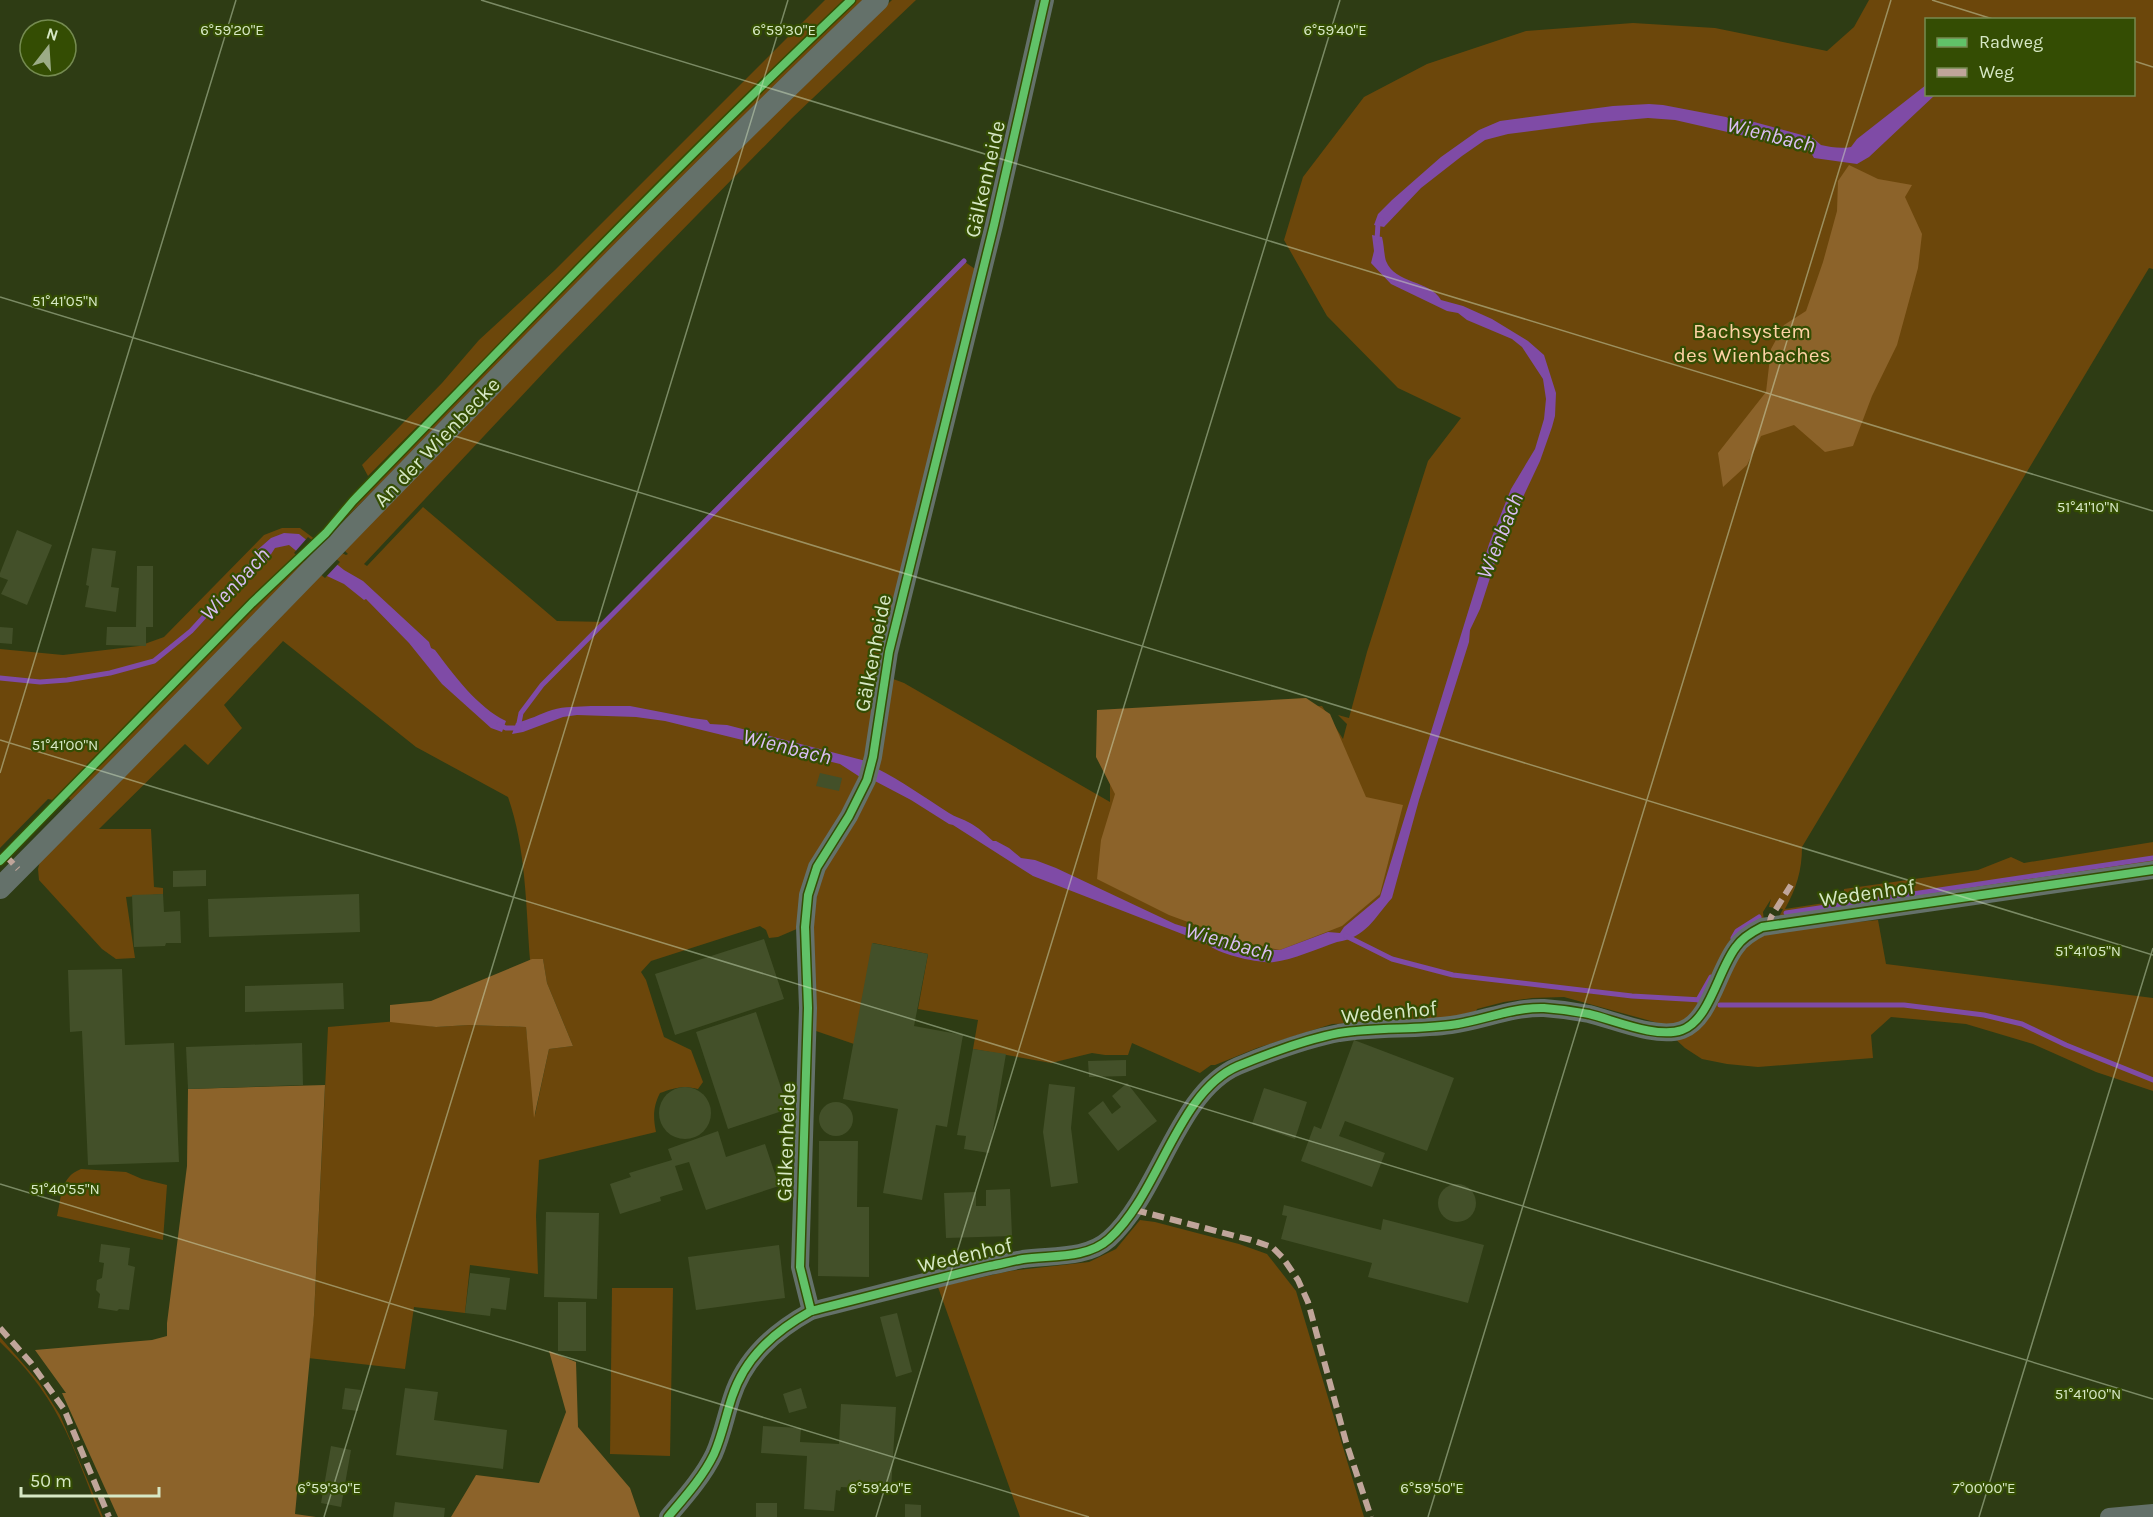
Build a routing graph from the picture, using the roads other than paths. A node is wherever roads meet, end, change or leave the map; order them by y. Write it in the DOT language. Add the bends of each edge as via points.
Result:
graph roads {
  1 [pos="878,0"];
  2 [pos="1045,0"];
  3 [pos="2153,870"];
  4 [pos="0,888"];
  5 [pos="811,1311"];
  6 [pos="2153,1513"];
  7 [pos="672,1515"];
  8 [pos="2109,1517"];
  1 -- 4 [label="street, An der Wienbecke" via="770,104"];
  2 -- 5 [label="street, Gälkenheide" via="889,652 873,757 865,785 817,867 808,895 800,1267"];
  3 -- 5 [label="street, Wedenhof" via="1762,927 1736,947 1693,1025 1679,1031 1663,1032 1589,1014 1528,1008 1455,1025 1337,1034 1286,1049 1236,1067 1204,1089 1135,1210 1098,1247 992,1266"];
  5 -- 7 [label="street, Wedenhof" via="774,1336 745,1368 714,1454"];
  6 -- 8 [label="street"];
}
